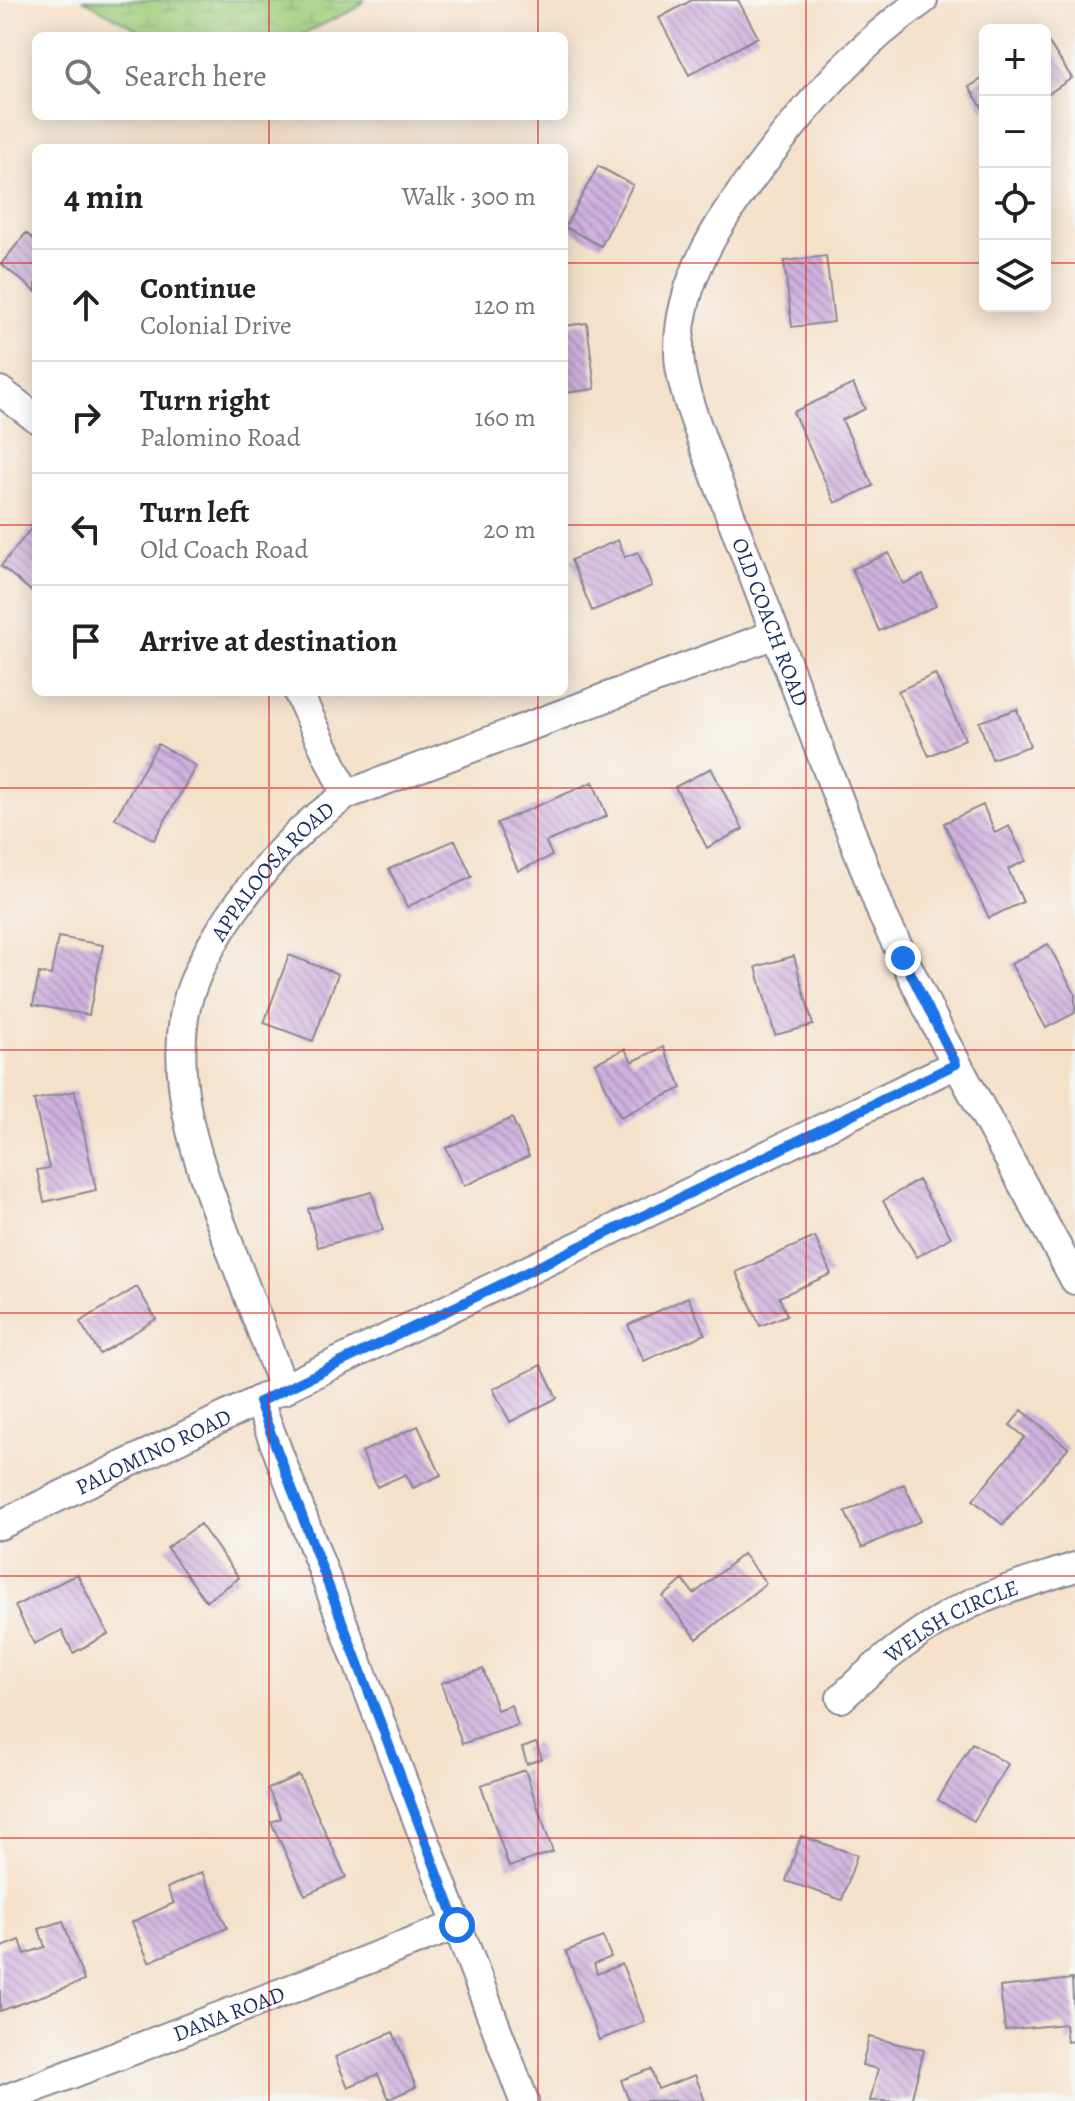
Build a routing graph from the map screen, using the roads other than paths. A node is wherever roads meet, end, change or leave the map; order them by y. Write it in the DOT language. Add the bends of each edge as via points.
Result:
graph roads {
  1 [pos="923,0"];
  2 [pos="3,398"];
  3 [pos="32,416"];
  4 [pos="775,634"];
  5 [pos="300,696"];
  6 [pos="346,795"];
  7 [pos="956,1064"];
  8 [pos="1075,1280"];
  9 [pos="272,1396"];
  10 [pos="0,1525"];
  11 [pos="1075,1567"];
  12 [pos="841,1698"];
  13 [pos="457,1925"];
  14 [pos="1,2101"];
  15 [pos="524,2101"];
  1 -- 4 [label="street, OLD COACH ROAD" via="822,88 729,207 695,273 684,311 679,352 687,392"];
  2 -- 3 [label="street"];
  4 -- 6 [label="street, APPALOOSA ROAD"];
  4 -- 7 [label="street, OLD COACH ROAD" via="883,916"];
  5 -- 6 [label="street"];
  6 -- 9 [label="street, APPALOOSA ROAD" via="264,869 212,946 184,1015 185,1109"];
  7 -- 8 [label="street, OLD COACH ROAD"];
  7 -- 9 [label="street, PALOMINO ROAD"];
  9 -- 10 [label="street, PALOMINO ROAD"];
  9 -- 13 [label="street, APPALOOSA ROAD"];
  11 -- 12 [label="street, WELSH CIRCLE" via="942,1619 879,1662"];
  13 -- 14 [label="street, DANA ROAD"];
  13 -- 15 [label="street, APPALOOSA ROAD"];
}
